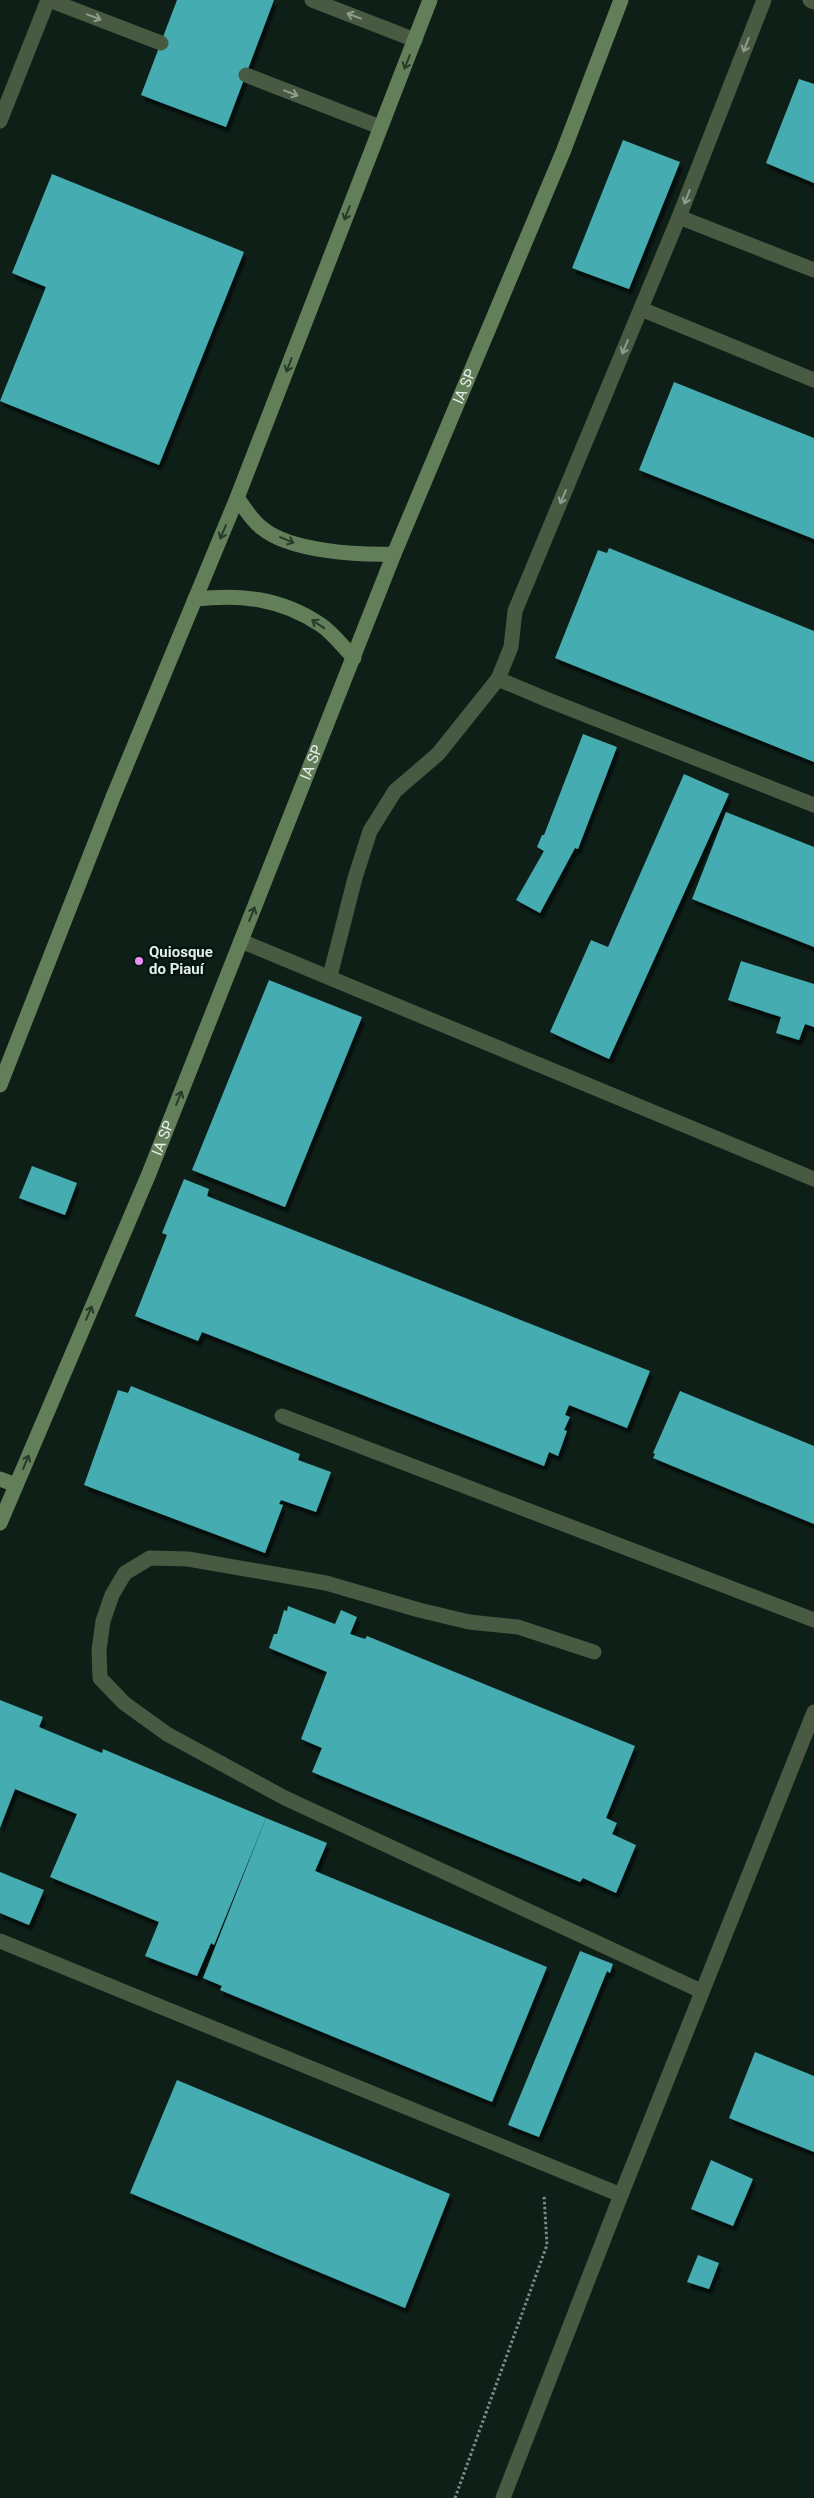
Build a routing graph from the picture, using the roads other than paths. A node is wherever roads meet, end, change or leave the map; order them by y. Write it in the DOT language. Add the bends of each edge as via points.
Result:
graph roads {
  1 [pos="48,0"];
  2 [pos="312,0"];
  3 [pos="430,0"];
  4 [pos="621,0"];
  5 [pos="764,0"];
  6 [pos="810,0"];
  7 [pos="814,2"];
  8 [pos="415,40"];
  9 [pos="161,42"];
  10 [pos="246,75"];
  11 [pos="0,122"];
  12 [pos="380,127"];
  13 [pos="679,217"];
  14 [pos="814,270"];
  15 [pos="641,309"];
  16 [pos="814,380"];
  17 [pos="237,498"];
  18 [pos="394,554"];
  19 [pos="195,599"];
  20 [pos="354,658"];
  21 [pos="498,678"];
  22 [pos="814,805"];
  23 [pos="241,941"];
  24 [pos="330,976"];
  25 [pos="0,1086"];
  26 [pos="814,1179"];
  27 [pos="282,1416"];
  28 [pos="0,1479"];
  29 [pos="16,1485"];
  30 [pos="0,1523"];
  31 [pos="814,1620"];
  32 [pos="594,1652"];
  33 [pos="814,1712"];
  34 [pos="0,1941"];
  35 [pos="702,1990"];
  36 [pos="620,2195"];
  37 [pos="504,2498"];
  1 -- 9 [label="lane, one-way"];
  1 -- 11 [label="lane"];
  8 -- 2 [label="lane, one-way"];
  3 -- 8 [label="street"];
  4 -- 18 [label="street, IA SP" via="563,152"];
  5 -- 13 [label="lane, one-way"];
  6 -- 7 [label="lane"];
  8 -- 12 [label="street, one-way"];
  10 -- 12 [label="lane, one-way"];
  12 -- 17 [label="street, one-way"];
  13 -- 14 [label="lane"];
  13 -- 15 [label="lane"];
  15 -- 16 [label="lane"];
  15 -- 21 [label="lane, one-way" via="515,611 511,647"];
  17 -- 18 [label="street, one-way" via="262,529 293,543 360,555"];
  17 -- 19 [label="street, one-way"];
  18 -- 20 [label="street, IA SP"];
  20 -- 19 [label="street, one-way" via="322,625 284,605 228,595"];
  19 -- 25 [label="street" via="113,797"];
  23 -- 20 [label="street, IA SP, one-way"];
  21 -- 22 [label="lane"];
  21 -- 24 [label="lane" via="438,754 395,791 370,831"];
  23 -- 24 [label="lane"];
  29 -- 23 [label="street, IA SP, one-way" via="148,1176"];
  24 -- 26 [label="lane"];
  27 -- 31 [label="lane"];
  28 -- 29 [label="street"];
  29 -- 30 [label="street, IA SP"];
  32 -- 35 [label="lane" via="518,1627 469,1622 326,1583 188,1559 150,1558 125,1574 112,1596 103,1621 99,1650 100,1678 124,1703 167,1734 285,1798"];
  33 -- 35 [label="lane"];
  34 -- 36 [label="lane"];
  35 -- 36 [label="lane"];
  36 -- 37 [label="lane"];
}
